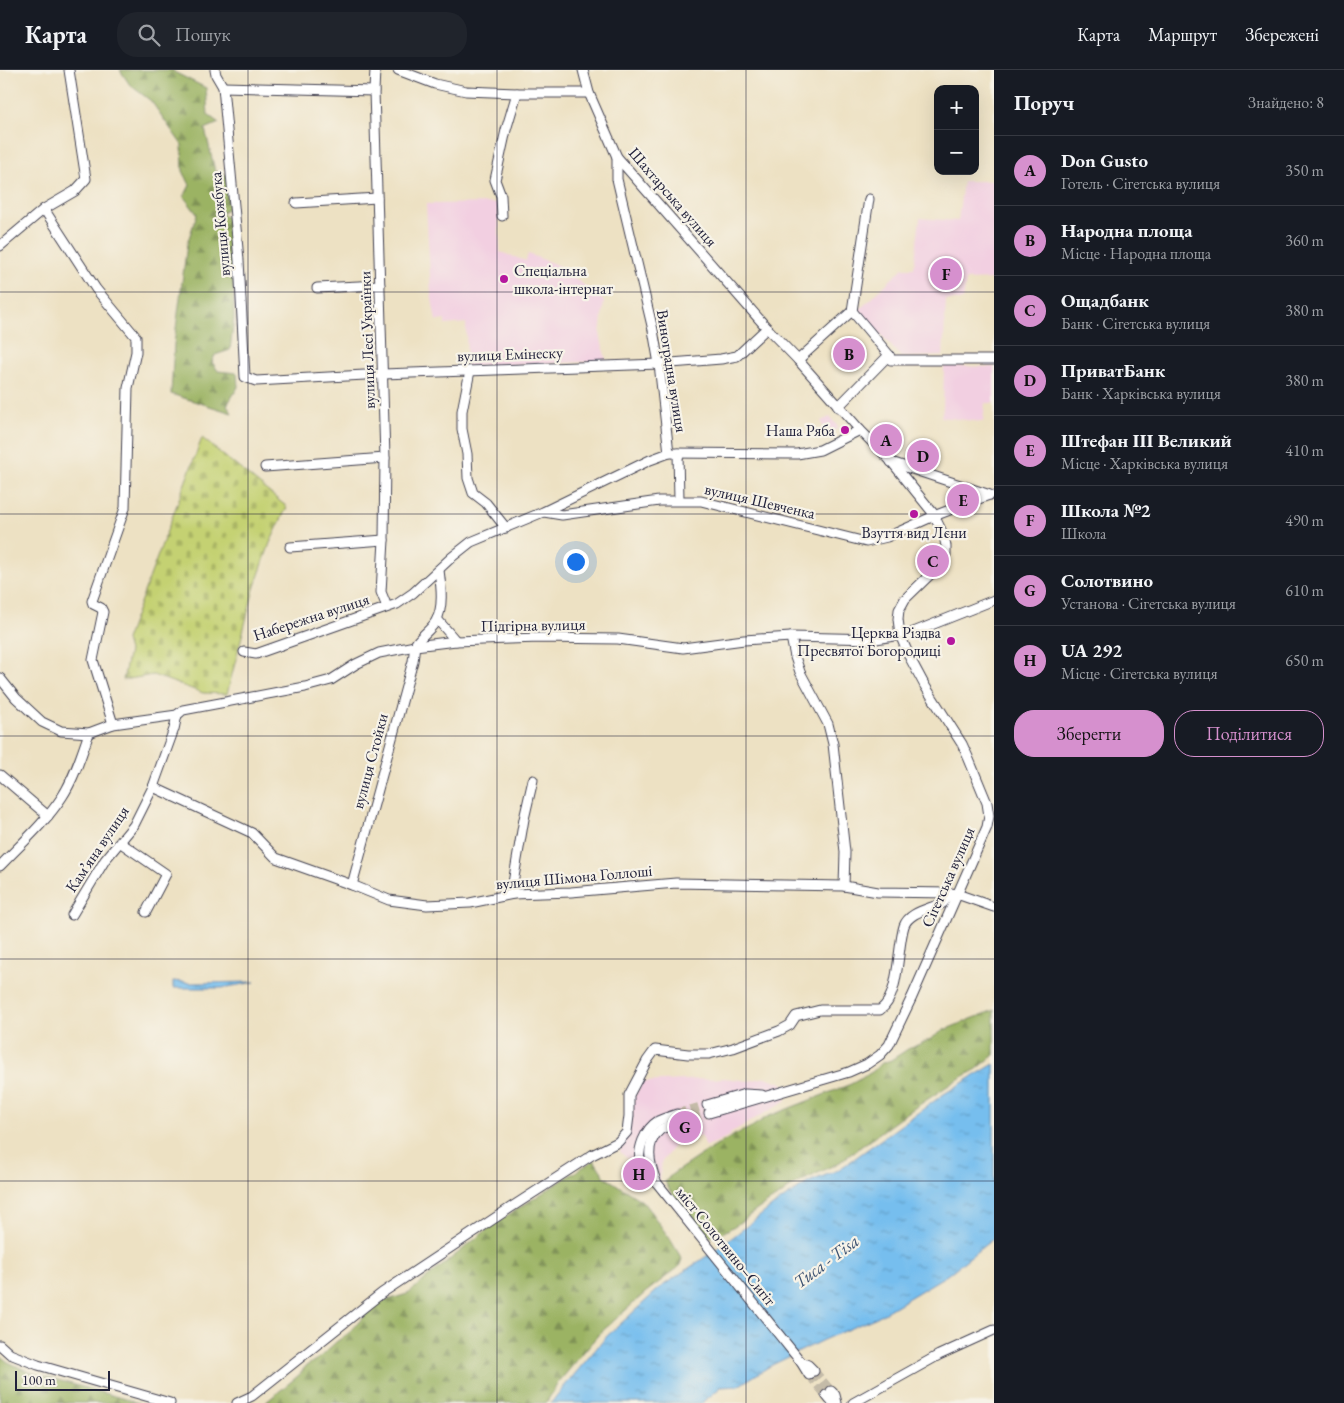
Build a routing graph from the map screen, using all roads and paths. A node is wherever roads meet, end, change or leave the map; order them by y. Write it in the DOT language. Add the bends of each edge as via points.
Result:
graph roads {
  1 [pos="69,70"];
  2 [pos="215,70"];
  3 [pos="375,70"];
  4 [pos="398,70"];
  5 [pos="583,70"];
  6 [pos="223,87"];
  7 [pos="374,91"];
  8 [pos="518,93"];
  9 [pos="589,93"];
  10 [pos="617,157"];
  11 [pos="377,198"];
  12 [pos="869,199"];
  13 [pos="296,203"];
  14 [pos="44,209"];
  15 [pos="502,216"];
  16 [pos="0,246"];
  17 [pos="380,285"];
  18 [pos="318,288"];
  19 [pos="852,311"];
  20 [pos="767,328"];
  21 [pos="889,355"];
  22 [pos="798,360"];
  23 [pos="994,360"];
  24 [pos="659,364"];
  25 [pos="470,371"];
  26 [pos="383,374"];
  27 [pos="244,378"];
  28 [pos="838,407"];
  29 [pos="860,430"];
  30 [pos="673,453"];
  31 [pos="385,458"];
  32 [pos="891,462"];
  33 [pos="265,467"];
  34 [pos="992,495"];
  35 [pos="679,500"];
  36 [pos="543,512"];
  37 [pos="934,516"];
  38 [pos="506,528"];
  39 [pos="384,540"];
  40 [pos="290,547"];
  41 [pos="439,570"];
  42 [pos="994,600"];
  43 [pos="387,607"];
  44 [pos="437,619"];
  45 [pos="901,636"];
  46 [pos="791,637"];
  47 [pos="456,641"];
  48 [pos="415,646"];
  49 [pos="244,652"];
  50 [pos="0,678"];
  51 [pos="177,715"];
  52 [pos="113,724"];
  53 [pos="89,733"];
  54 [pos="0,774"];
  55 [pos="533,780"];
  56 [pos="153,787"];
  57 [pos="48,816"];
  58 [pos="120,843"];
  59 [pos="0,866"];
  60 [pos="352,884"];
  61 [pos="844,886"];
  62 [pos="513,894"];
  63 [pos="953,894"];
  64 [pos="994,907"];
  65 [pos="146,912"];
  66 [pos="72,915"];
  67 [pos="708,1109"];
  68 [pos="678,1118"];
  69 [pos="994,1330"];
  70 [pos="0,1345"];
  71 [pos="811,1373"];
  72 [pos="829,1393"];
  73 [pos="170,1403"];
  74 [pos="237,1403"];
  75 [pos="837,1403"];
  76 [pos="853,1403"];
  1 -- 14 [label="street" via="86,179 75,191"];
  2 -- 6 [label="street, вулиця Кожбука"];
  3 -- 7 [label="street, вулиця Лесі Українки"];
  4 -- 8 [label="street" via="466,91"];
  5 -- 9 [label="street, Шахтарська вулиця"];
  6 -- 7 [label="street"];
  6 -- 27 [label="street, вулиця Кожбука" via="239,260"];
  7 -- 11 [label="street, вулиця Лесі Українки"];
  8 -- 9 [label="street"];
  8 -- 15 [label="street" via="495,180 501,196"];
  9 -- 10 [label="street, Шахтарська вулиця"];
  10 -- 20 [label="street, Шахтарська вулиця"];
  10 -- 24 [label="street, Виноградна вулиця" via="617,179"];
  11 -- 13 [label="street"];
  11 -- 17 [label="street, вулиця Лесі Українки"];
  12 -- 19 [label="street"];
  14 -- 16 [label="street"];
  14 -- 52 [label="street" via="96,289 136,337 128,388 125,508 92,601 103,612 93,660"];
  17 -- 18 [label="street"];
  17 -- 26 [label="street, вулиця Лесі Українки"];
  19 -- 21 [label="street"];
  19 -- 22 [label="street"];
  20 -- 22 [label="street, Сігетська вулиця"];
  20 -- 24 [label="street, вулиця Емінеску" via="737,356"];
  21 -- 23 [label="street" via="891,360"];
  21 -- 28 [label="street"];
  22 -- 28 [label="street, Сігетська вулиця"];
  24 -- 25 [label="street, вулиця Емінеску"];
  24 -- 30 [label="street, Виноградна вулиця"];
  25 -- 26 [label="street, вулиця Емінеску"];
  25 -- 38 [label="street" via="462,411 468,478 473,493 486,503"];
  26 -- 27 [label="street, вулиця Емінеску"];
  26 -- 31 [label="street, вулиця Лесі Українки"];
  28 -- 29 [label="street, Сігетська вулиця"];
  29 -- 30 [label="street" via="820,450 797,454"];
  29 -- 32 [label="street, Сігетська вулиця"];
  30 -- 35 [label="street"];
  30 -- 36 [label="street, Виноградна вулиця" via="650,460"];
  31 -- 33 [label="street"];
  31 -- 39 [label="street, вулиця Лесі Українки"];
  32 -- 34 [label="street"];
  32 -- 37 [label="street, Сігетська вулиця"];
  34 -- 37 [label="street, вулиця Шевченка"];
  35 -- 36 [label="street, вулиця Шевченка" via="562,515"];
  35 -- 37 [label="street, вулиця Шевченка" via="701,501 866,542 888,537"];
  36 -- 38 [label="street, Виноградна вулиця"];
  37 -- 45 [label="street, Сігетська вулиця" via="944,536 946,554 942,563 905,599 898,619"];
  38 -- 41 [label="street, Виноградна вулиця" via="472,542"];
  39 -- 40 [label="street"];
  39 -- 43 [label="street, вулиця Лесі Українки" via="381,592"];
  41 -- 43 [label="street, Виноградна вулиця" via="413,593"];
  41 -- 44 [label="street"];
  42 -- 45 [label="street, Підгірна вулиця"];
  43 -- 49 [label="street, Набережна вулиця" via="256,654"];
  44 -- 47 [label="street"];
  44 -- 48 [label="street"];
  45 -- 46 [label="street, Підгірна вулиця" via="876,639"];
  45 -- 63 [label="street, Сігетська вулиця" via="925,686 965,750 987,803 987,827"];
  46 -- 47 [label="street, Підгірна вулиця" via="683,648 618,639"];
  46 -- 61 [label="street" via="800,672 828,724 833,744 845,852"];
  47 -- 48 [label="street, Підгірна вулиця"];
  48 -- 51 [label="street, Підгірна вулиця" via="379,653 331,680 305,688 183,710"];
  48 -- 60 [label="street, вулиця Стойки"];
  50 -- 53 [label="street" via="42,722 61,731"];
  51 -- 52 [label="street, Підгірна вулиця"];
  51 -- 56 [label="street, Камʼяна вулиця"];
  52 -- 53 [label="street, Підгірна вулиця"];
  53 -- 57 [label="street" via="63,795"];
  54 -- 57 [label="street"];
  55 -- 62 [label="street"];
  56 -- 58 [label="street, Камʼяна вулиця" via="134,825"];
  56 -- 60 [label="street, вулиця Шімона Голлоші" via="252,833 276,858"];
  57 -- 59 [label="street"];
  58 -- 65 [label="street" via="166,874"];
  58 -- 66 [label="street, Камʼяна вулиця" via="105,860"];
  60 -- 62 [label="street, вулиця Шімона Голлоші" via="389,900 427,905 470,903"];
  61 -- 62 [label="street, вулиця Шімона Голлоші" via="676,883"];
  61 -- 63 [label="street, вулиця Шімона Голлоші" via="878,892"];
  63 -- 64 [label="street, вулиця Шімона Голлоші"];
  63 -- 67 [label="street, Сігетська вулиця" via="912,997 889,1045 880,1055 849,1072 772,1095 745,1094"];
  63 -- 74 [label="street" via="942,903 907,919 891,995 885,1007 880,1010 820,1010 796,1016 790,1025 779,1031 709,1054 655,1050 629,1094 626,1132 618,1142 592,1155 382,1293 252,1396"];
  68 -- 71 [label="street, міст Солотвино–Сигіт" via="653,1139 649,1158 658,1185 798,1360 808,1365"];
  69 -- 76 [label="street" via="939,1355"];
  70 -- 73 [label="street" via="10,1354 38,1365"];
  72 -- 75 [label="street" via="835,1395"];
}
